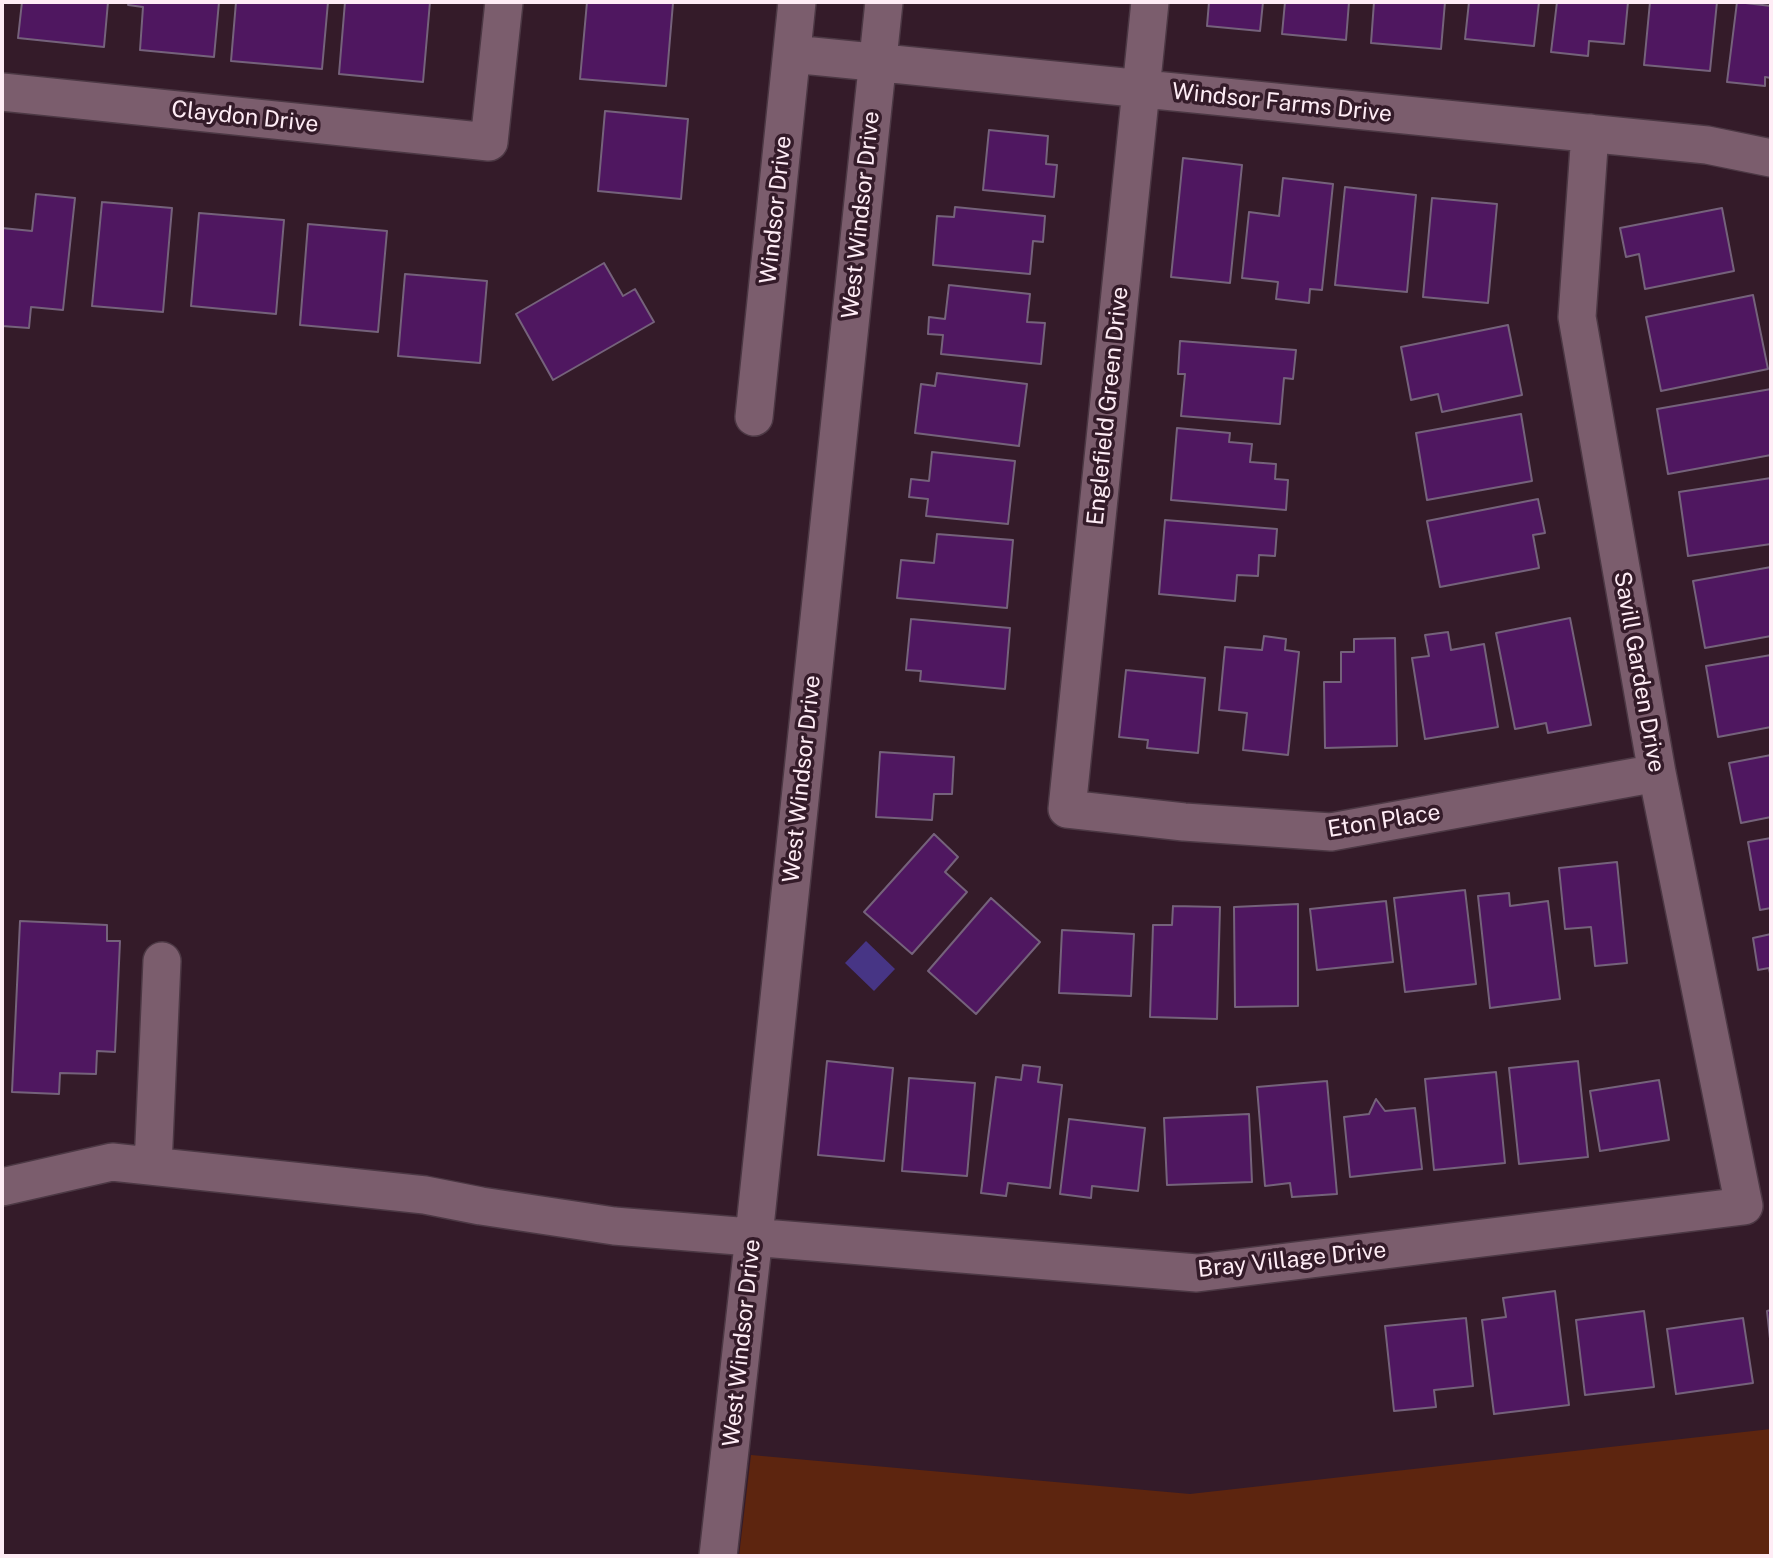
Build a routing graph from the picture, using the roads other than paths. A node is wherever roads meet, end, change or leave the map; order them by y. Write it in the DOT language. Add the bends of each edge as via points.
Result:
graph roads {
  1 [pos="504,2"];
  2 [pos="797,2"];
  3 [pos="884,2"];
  4 [pos="1150,2"];
  5 [pos="792,54"];
  6 [pos="877,63"];
  7 [pos="1140,89"];
  8 [pos="2,92"];
  9 [pos="1590,133"];
  10 [pos="1771,158"];
  11 [pos="754,417"];
  12 [pos="1657,773"];
  13 [pos="1067,809"];
  14 [pos="162,961"];
  15 [pos="153,1166"];
  16 [pos="2,1187"];
  17 [pos="1744,1206"];
  18 [pos="754,1236"];
  19 [pos="718,1556"];
  1 -- 8 [label="street, Claydon Drive" via="489,142"];
  2 -- 5 [label="street, Windsor Drive"];
  3 -- 6 [label="street, West Windsor Drive"];
  4 -- 7 [label="street, Englefield Green Drive"];
  5 -- 6 [label="street, Windsor Farms Drive"];
  5 -- 11 [label="street, Windsor Drive"];
  6 -- 7 [label="street, Windsor Farms Drive"];
  6 -- 18 [label="street, West Windsor Drive"];
  7 -- 9 [label="street, Windsor Farms Drive"];
  7 -- 13 [label="street, Englefield Green Drive"];
  9 -- 10 [label="street, Windsor Farms Drive" via="1707,145"];
  9 -- 12 [label="street, Savill Garden Drive" via="1577,317"];
  12 -- 13 [label="street, Eton Place" via="1331,832"];
  12 -- 17 [label="street, Savill Garden Drive"];
  14 -- 15 [label="street"];
  15 -- 16 [label="street, Bray Village Drive" via="112,1162"];
  15 -- 18 [label="street, Bray Village Drive" via="425,1195 614,1226"];
  17 -- 18 [label="street, Bray Village Drive" via="1197,1273"];
  18 -- 19 [label="street, West Windsor Drive"];
}
